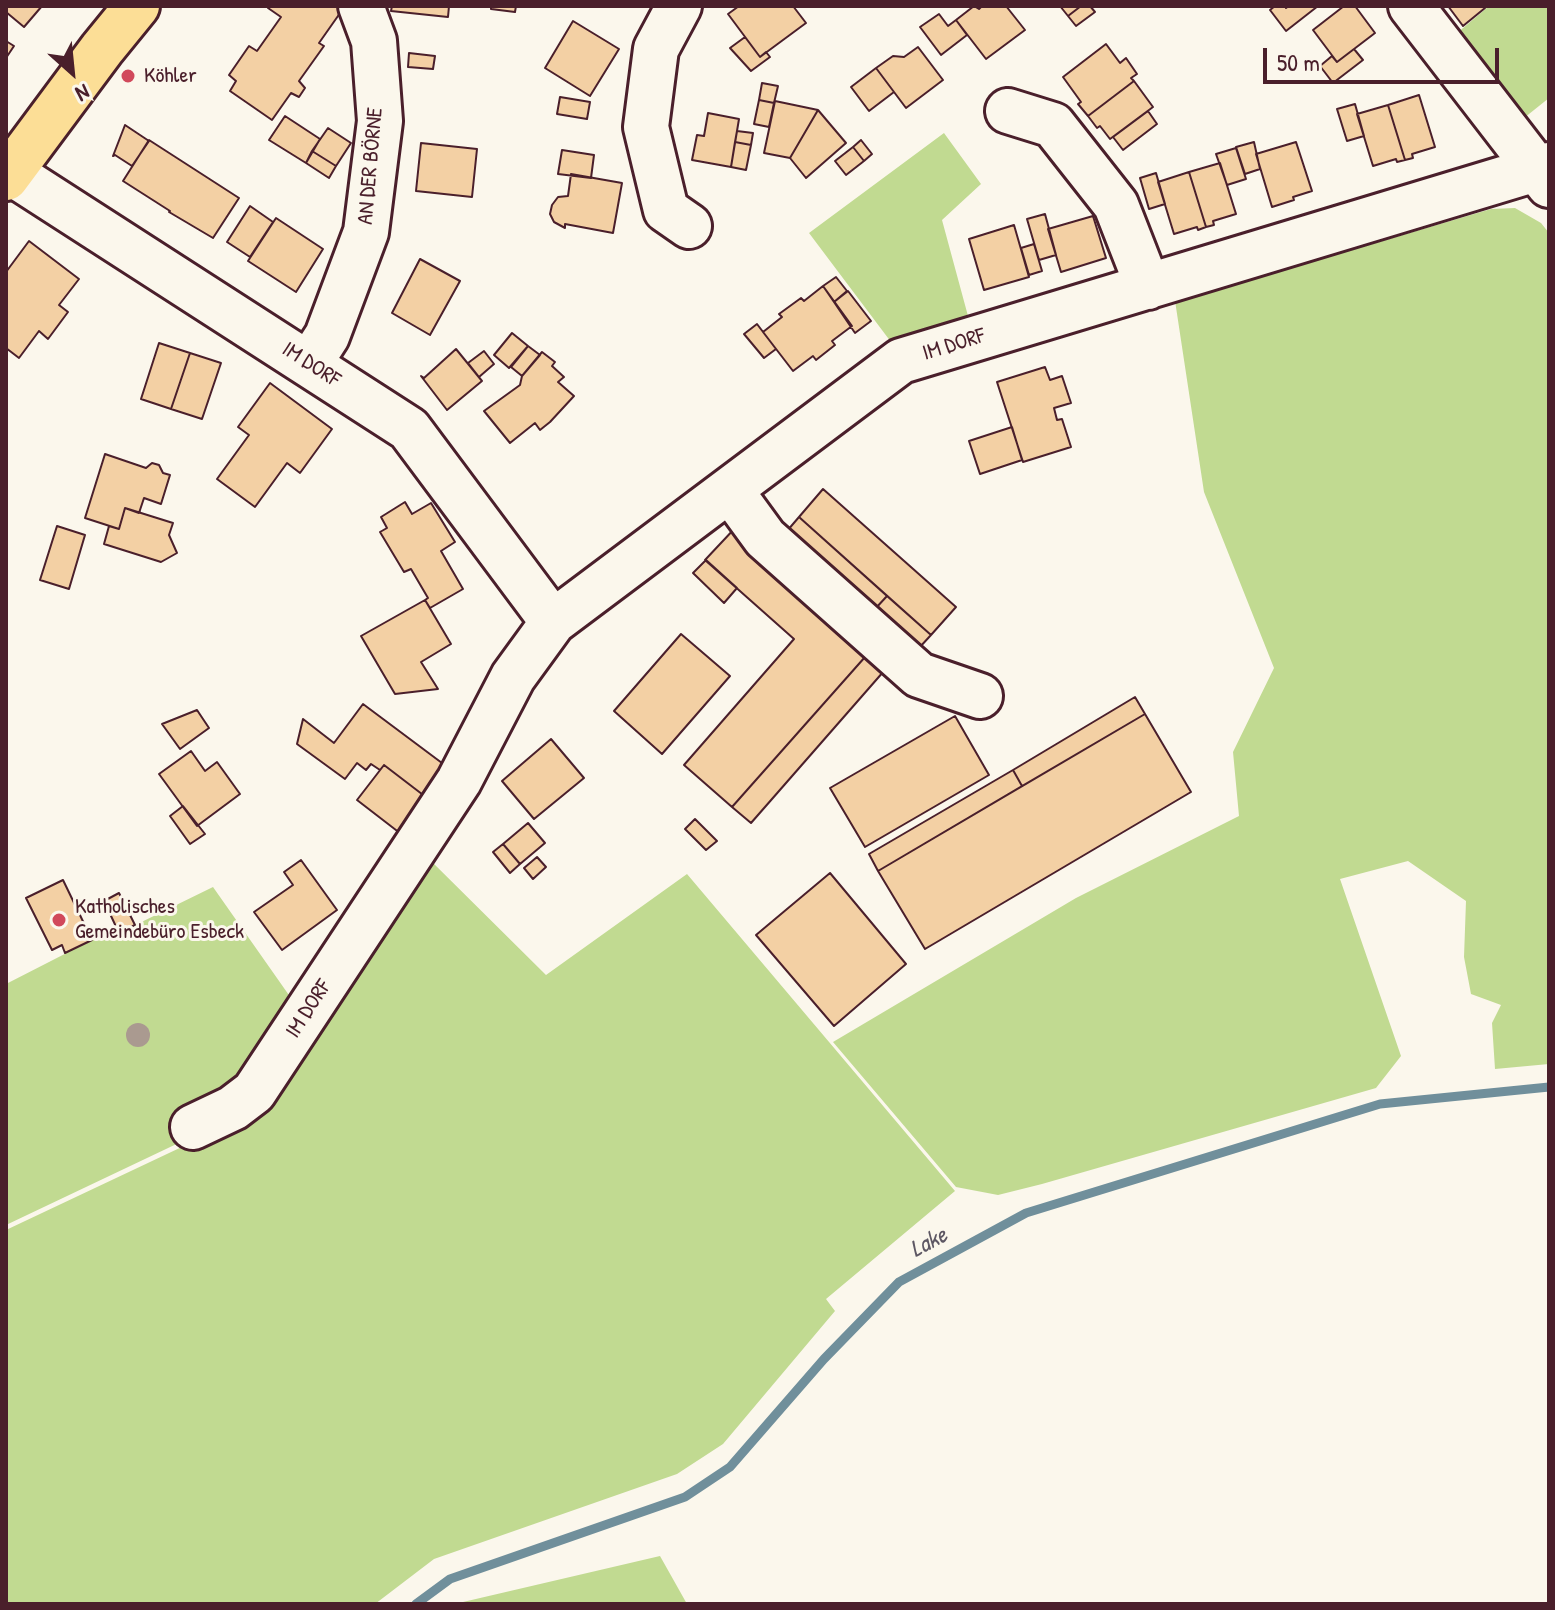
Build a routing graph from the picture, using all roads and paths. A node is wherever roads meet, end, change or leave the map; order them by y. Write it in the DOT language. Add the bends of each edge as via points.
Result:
graph roads {
  1 [pos="137,6"];
  2 [pos="361,6"];
  3 [pos="679,6"];
  4 [pos="1411,6"];
  5 [pos="1008,111"];
  6 [pos="1545,173"];
  7 [pos="8,175"];
  8 [pos="689,226"];
  9 [pos="1148,287"];
  10 [pos="309,364"];
  11 [pos="730,490"];
  12 [pos="553,622"];
  13 [pos="980,696"];
  14 [pos="193,1127"];
  1 -- 7 [label="main road"];
  2 -- 10 [label="street, AN DER BÖRNE" via="374,41 380,121 366,232 327,336"];
  3 -- 8 [label="street" via="656,49 646,127 666,210"];
  4 -- 6 [label="street"];
  5 -- 9 [label="street" via="1053,125 1116,205"];
  6 -- 9 [label="street, IM DORF"];
  7 -- 10 [label="street, IM DORF"];
  9 -- 11 [label="street, IM DORF" via="901,361"];
  10 -- 12 [label="street, IM DORF" via="409,429"];
  11 -- 12 [label="street, IM DORF"];
  11 -- 13 [label="street" via="765,538 919,675"];
  12 -- 14 [label="street, IM DORF" via="513,677 459,781 254,1092"];
}
